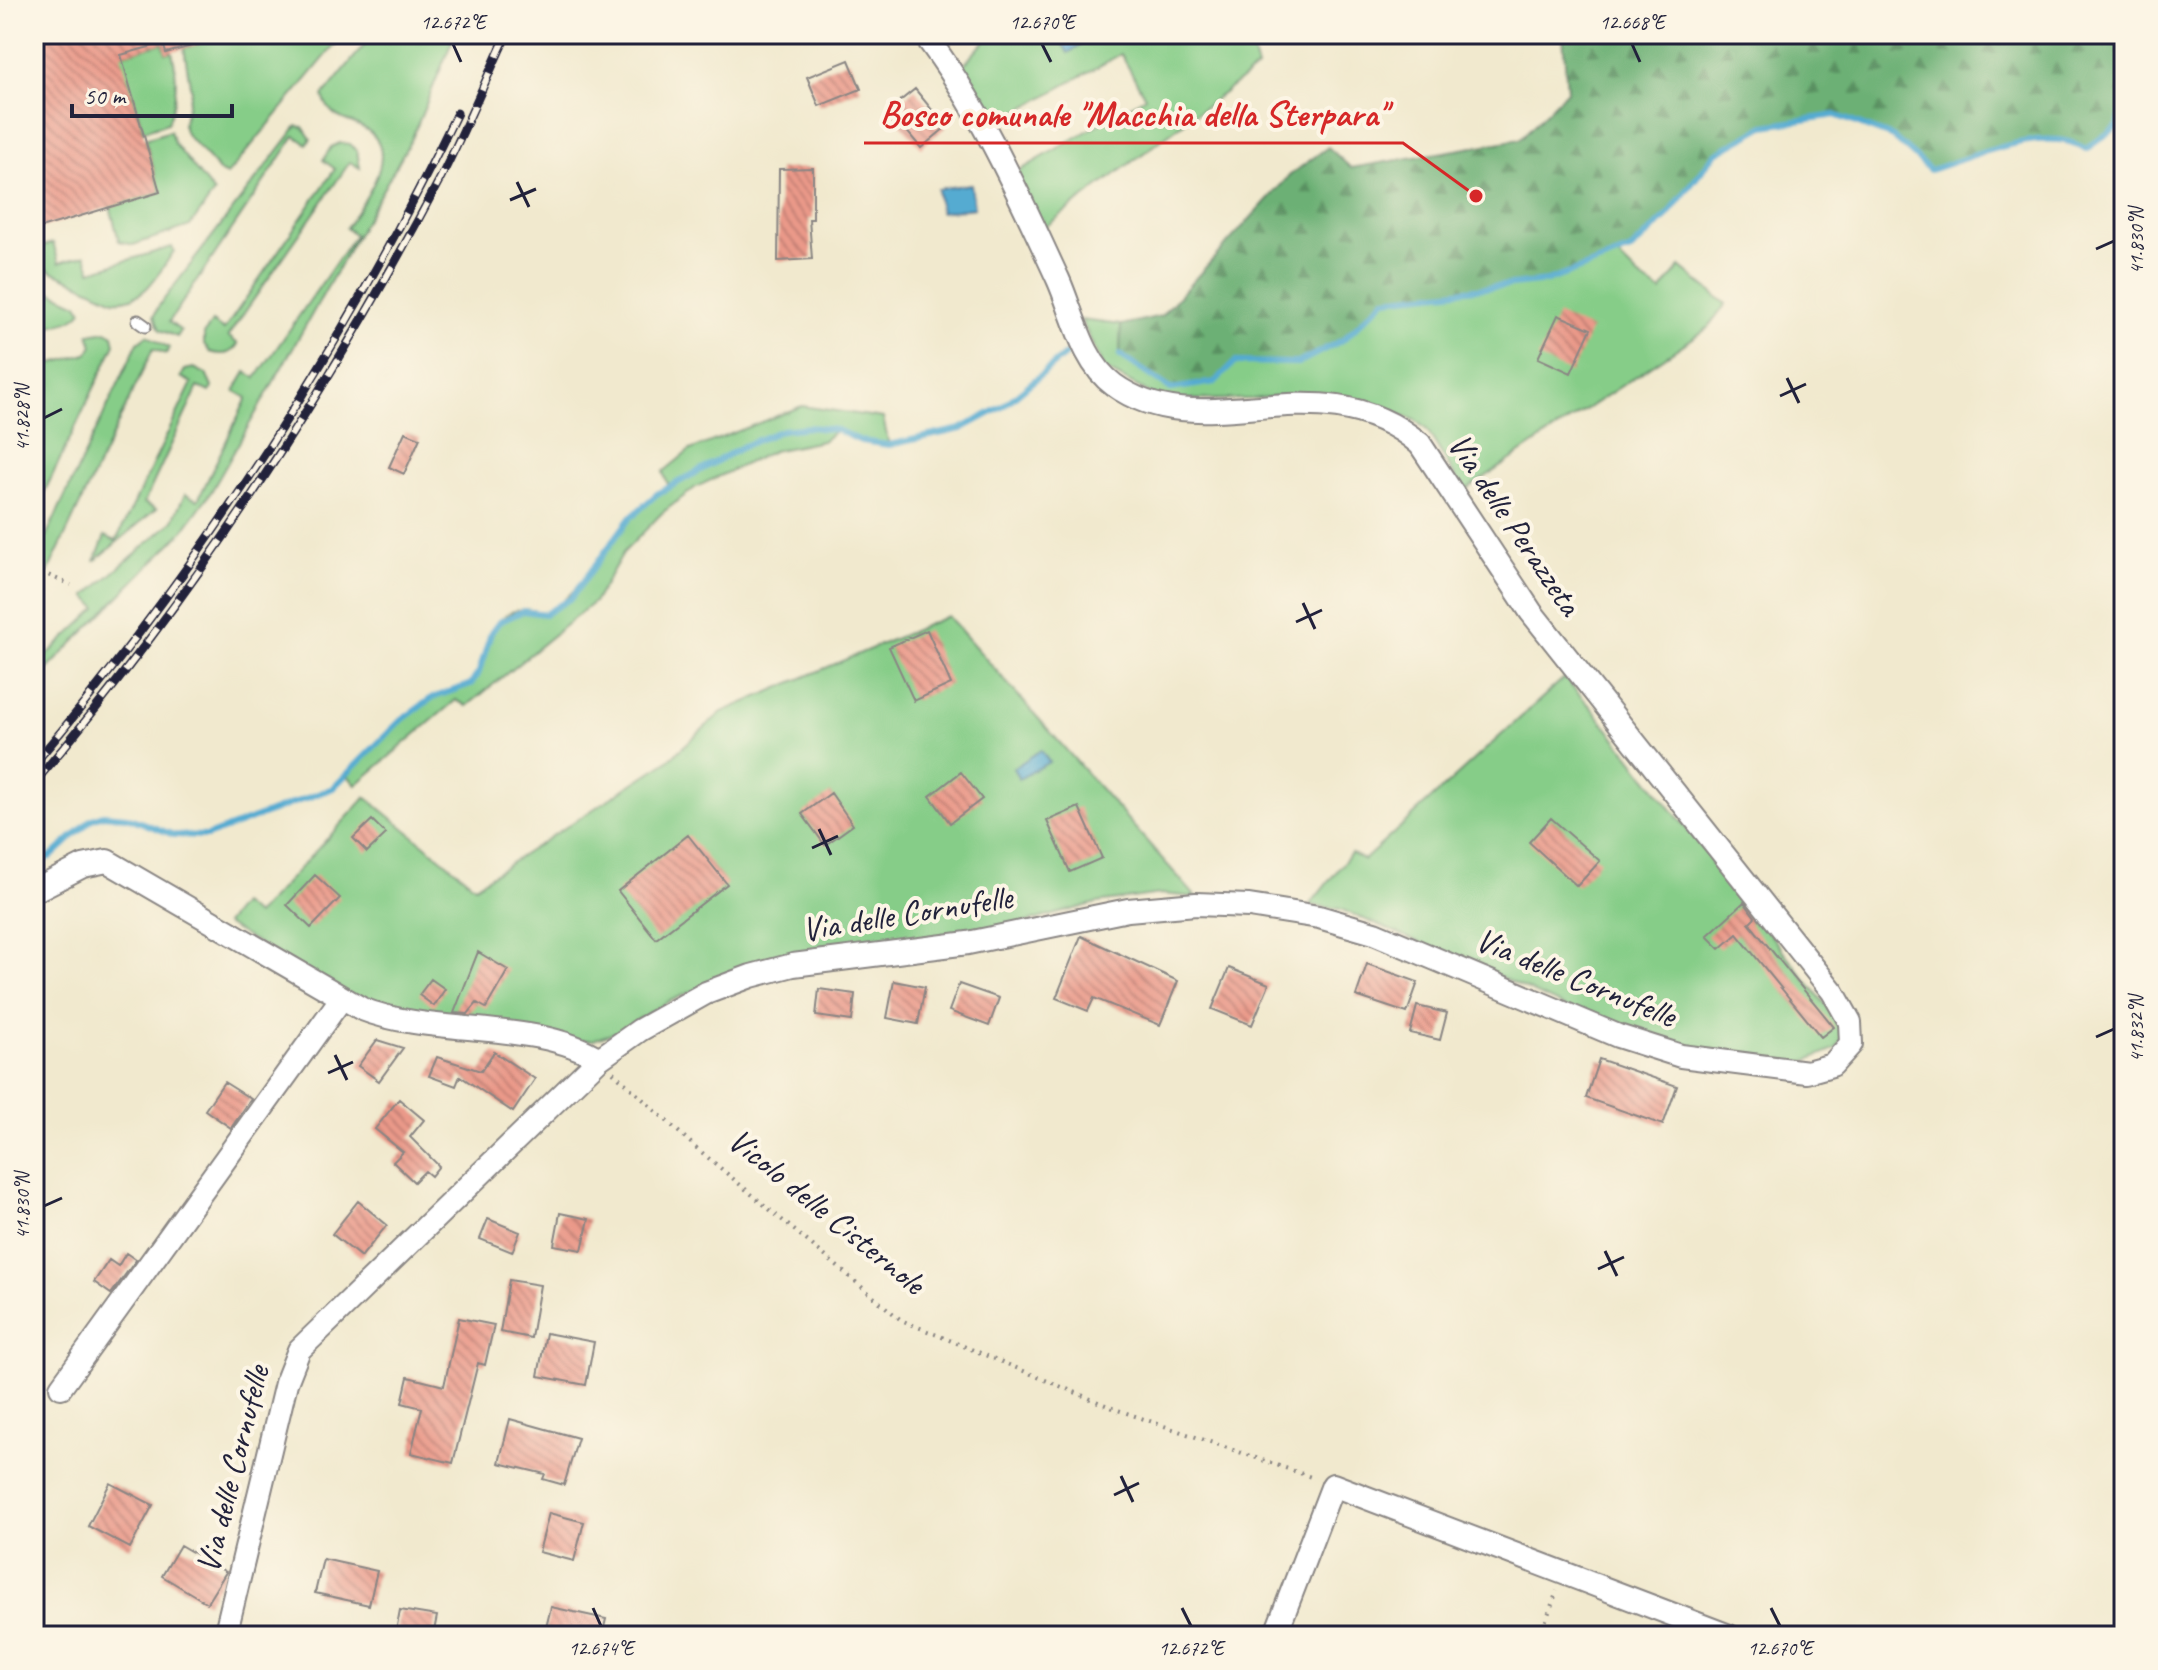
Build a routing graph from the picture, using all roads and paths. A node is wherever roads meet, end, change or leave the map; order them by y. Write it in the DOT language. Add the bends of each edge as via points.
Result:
graph roads {
  1 [pos="924,34"];
  2 [pos="34,569"];
  3 [pos="71,585"];
  4 [pos="34,891"];
  5 [pos="1825,981"];
  6 [pos="341,999"];
  7 [pos="599,1059"];
  8 [pos="61,1387"];
  9 [pos="1333,1485"];
  10 [pos="1563,1574"];
  11 [pos="225,1636"];
  12 [pos="1275,1636"];
  13 [pos="1540,1636"];
  14 [pos="1729,1636"];
  1 -- 5 [label="street, Via delle Perazzeta" via="982,124 1103,375 1127,393 1168,407 1324,404 1378,418 1414,438 1438,465 1531,612"];
  2 -- 3 [label="path"];
  4 -- 6 [label="street" via="83,866 107,861"];
  5 -- 7 [label="street, Via delle Cornufelle" via="1852,1029 1843,1057 1807,1072 1745,1067 1646,1046 1343,923 1263,908 1179,905 1084,916 968,943 766,971 689,1001"];
  6 -- 7 [label="street" via="384,1016 567,1044"];
  6 -- 8 [label="street"];
  7 -- 9 [label="path, Vicolo delle Cisternole" via="901,1320 1115,1409"];
  7 -- 11 [label="street, Via delle Cornufelle" via="299,1350 286,1383"];
  9 -- 10 [label="street"];
  9 -- 12 [label="street"];
  10 -- 13 [label="path"];
  10 -- 14 [label="street"];
}
